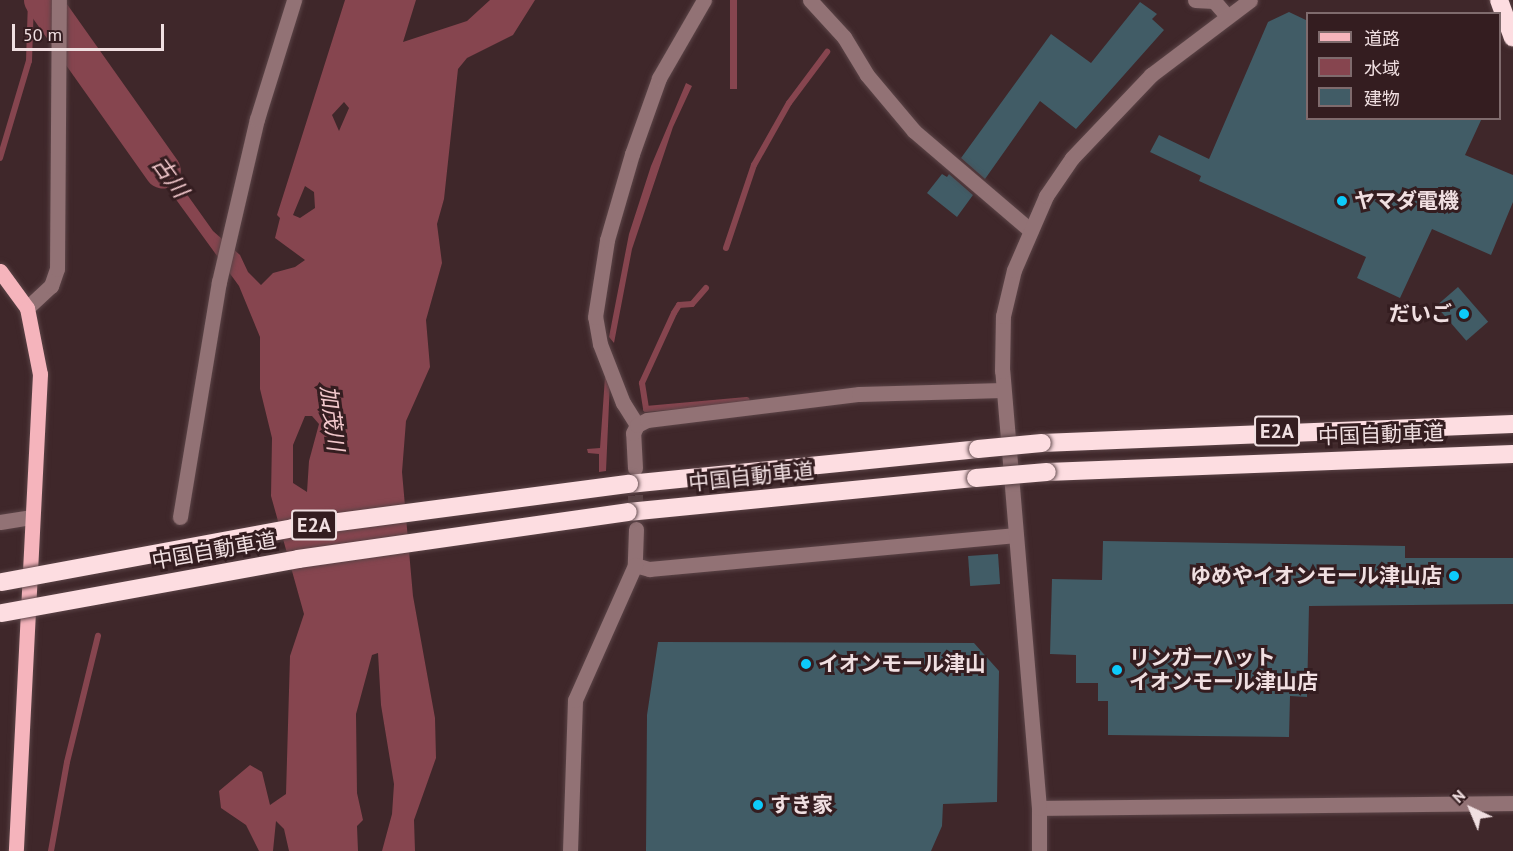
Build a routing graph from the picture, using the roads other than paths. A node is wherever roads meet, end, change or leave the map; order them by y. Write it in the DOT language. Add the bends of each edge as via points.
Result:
graph roads {
  1 [pos="59,0"];
  2 [pos="294,0"];
  3 [pos="704,0"];
  4 [pos="810,0"];
  5 [pos="1195,0"];
  6 [pos="1250,0"];
  7 [pos="1499,0"];
  8 [pos="1227,16"];
  9 [pos="1513,38"];
  10 [pos="1030,230"];
  11 [pos="0,271"];
  12 [pos="27,308"];
  13 [pos="1003,390"];
  14 [pos="1513,414"];
  15 [pos="1513,424"];
  16 [pos="637,425"];
  17 [pos="1301,430"];
  18 [pos="1513,454"];
  19 [pos="1305,460"];
  20 [pos="1513,465"];
  21 [pos="632,476"];
  22 [pos="31,517"];
  23 [pos="180,517"];
  24 [pos="0,522"];
  25 [pos="636,529"];
  26 [pos="1013,535"];
  27 [pos="635,565"];
  28 [pos="1,582"];
  29 [pos="1,613"];
  30 [pos="1513,803"];
  31 [pos="1039,808"];
  32 [pos="16,851"];
  33 [pos="570,851"];
  34 [pos="1039,851"];
  1 -- 12 [label="street" via="57,269 51,286"];
  2 -- 23 [label="street" via="257,119 219,282"];
  3 -- 16 [label="street" via="659,78 608,240 595,317 600,344 623,403"];
  4 -- 10 [label="street" via="914,131"];
  5 -- 8 [label="street" via="1214,1"];
  6 -- 8 [label="street"];
  7 -- 9 [label="highway"];
  8 -- 10 [label="street" via="1151,75 1105,122 1072,158 1046,196"];
  10 -- 13 [label="street" via="1014,270 1003,316"];
  11 -- 12 [label="main road"];
  12 -- 22 [label="main road" via="40,374"];
  13 -- 16 [label="street" via="860,394 647,420"];
  13 -- 26 [label="street"];
  14 -- 17 [label="highway"];
  15 -- 17 [label="highway, 中国自動車道 / E2A"];
  16 -- 21 [label="street" via="633,434"];
  17 -- 21 [label="highway, 中国自動車道 / E2A, bridge" via="1042,443"];
  18 -- 19 [label="highway, 中国自動車道 / E2A"];
  19 -- 20 [label="highway"];
  19 -- 29 [label="highway, 中国自動車道 / E2A, bridge" via="1047,472 628,512 298,559"];
  21 -- 28 [label="highway, 中国自動車道 / E2A, bridge" via="293,528"];
  22 -- 24 [label="street"];
  22 -- 32 [label="main road"];
  25 -- 27 [label="street"];
  26 -- 27 [label="street" via="649,569"];
  26 -- 31 [label="street"];
  27 -- 33 [label="street" via="574,700"];
  30 -- 31 [label="street"];
  31 -- 34 [label="street"];
}
